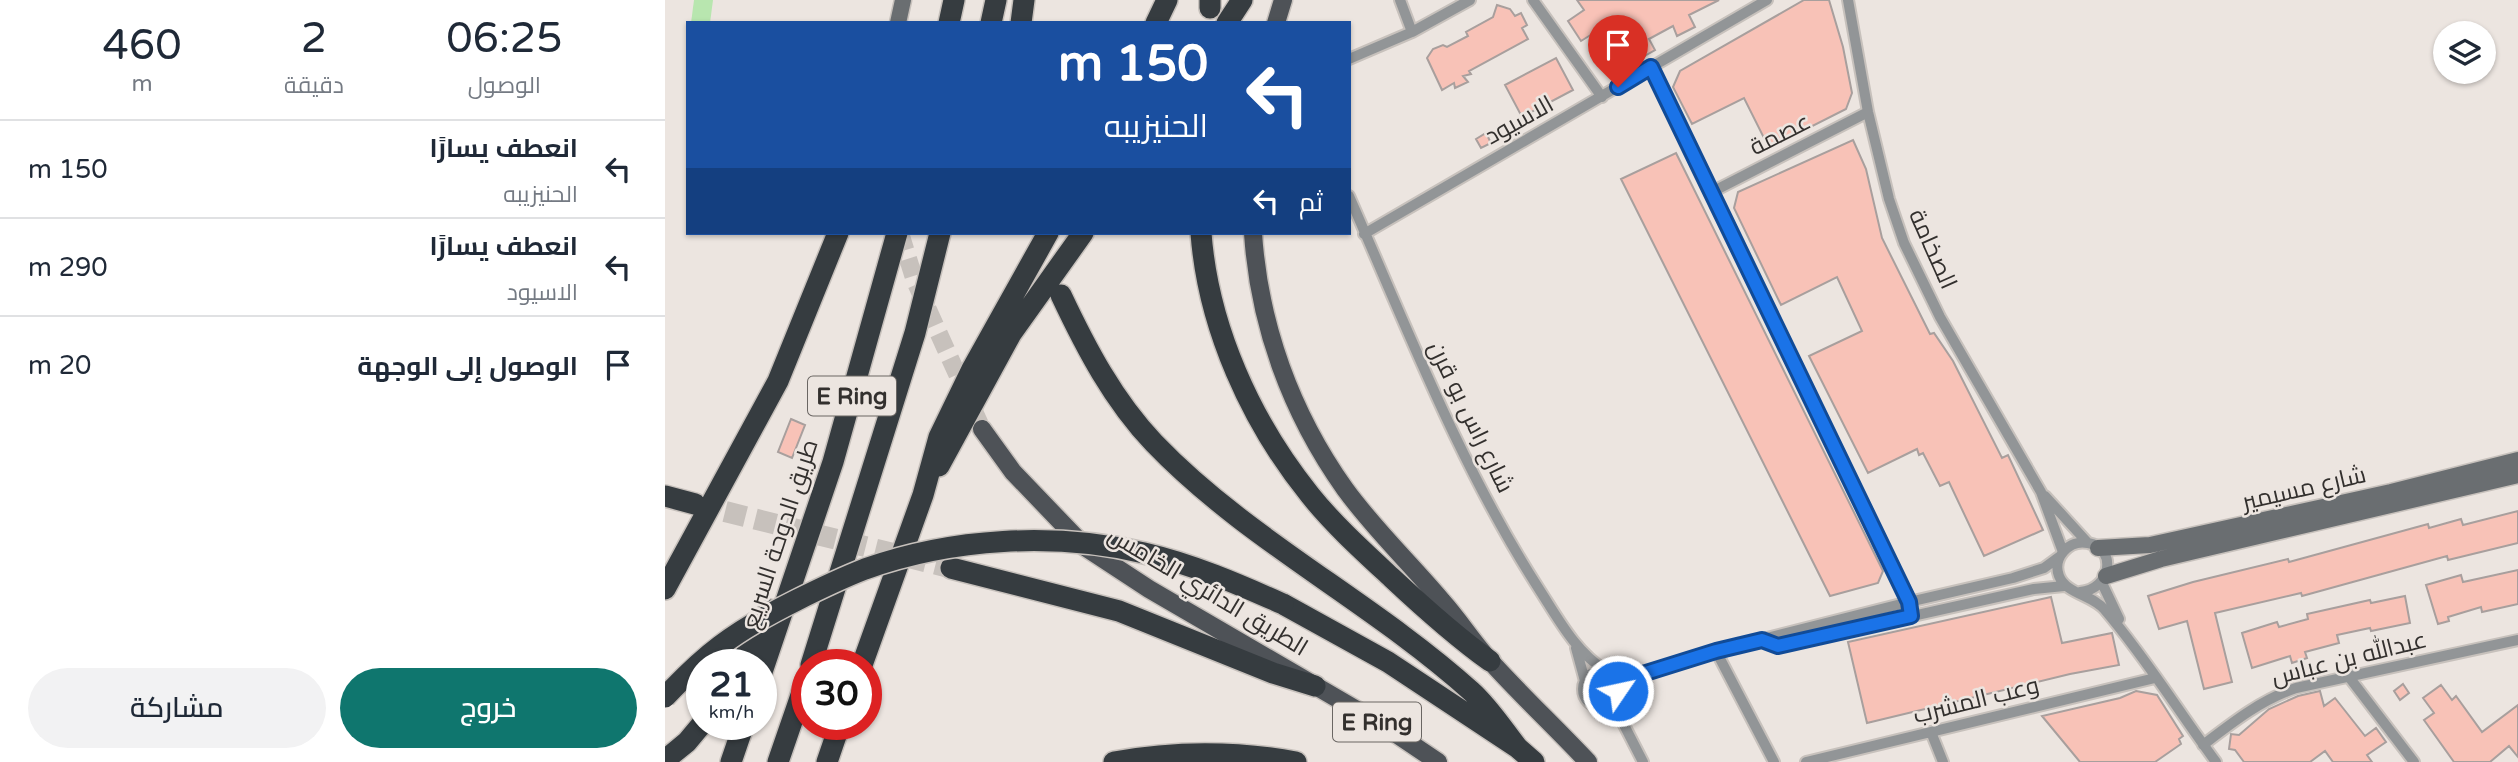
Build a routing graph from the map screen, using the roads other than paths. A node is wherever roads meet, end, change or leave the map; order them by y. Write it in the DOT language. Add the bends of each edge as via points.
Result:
graph roads {
  1 [pos="903,0"];
  2 [pos="954,0"];
  3 [pos="996,0"];
  4 [pos="1024,0"];
  5 [pos="1167,0"];
  6 [pos="1242,0"];
  7 [pos="1283,0"];
  8 [pos="1399,0"];
  9 [pos="1469,0"];
  10 [pos="1533,0"];
  11 [pos="1767,0"];
  12 [pos="1848,0"];
  13 [pos="898,21"];
  14 [pos="949,21"];
  15 [pos="991,21"];
  16 [pos="1021,21"];
  17 [pos="1157,21"];
  18 [pos="1228,21"];
  19 [pos="1277,21"];
  20 [pos="1412,32"];
  21 [pos="1351,58"];
  22 [pos="1651,67"];
  23 [pos="1602,97"];
  24 [pos="1868,112"];
  25 [pos="1710,193"];
  26 [pos="1351,201"];
  27 [pos="1364,234"];
  28 [pos="837,235"];
  29 [pos="896,235"];
  30 [pos="940,235"];
  31 [pos="1047,235"];
  32 [pos="1082,235"];
  33 [pos="1201,235"];
  34 [pos="1253,235"];
  35 [pos="1061,295"];
  36 [pos="982,429"];
  37 [pos="2517,468"];
  38 [pos="2041,492"];
  39 [pos="923,495"];
  40 [pos="665,496"];
  41 [pos="2393,498"];
  42 [pos="695,504"];
  43 [pos="2093,545"];
  44 [pos="805,547"];
  45 [pos="2061,554"];
  46 [pos="951,568"];
  47 [pos="2104,579"];
  48 [pos="1996,582"];
  49 [pos="667,586"];
  50 [pos="2064,586"];
  51 [pos="2080,592"];
  52 [pos="2000,596"];
  53 [pos="1909,602"];
  54 [pos="1911,616"];
  55 [pos="2126,634"];
  56 [pos="1762,640"];
  57 [pos="2516,643"];
  58 [pos="1575,645"];
  59 [pos="749,649"];
  60 [pos="770,649"];
  61 [pos="816,649"];
  62 [pos="868,649"];
  63 [pos="1716,651"];
  64 [pos="1490,661"];
  65 [pos="1610,674"];
  66 [pos="1636,676"];
  67 [pos="2349,677"];
  68 [pos="2155,678"];
  69 [pos="1584,681"];
  70 [pos="1315,686"];
  71 [pos="1617,694"];
  72 [pos="665,697"];
  73 [pos="791,724"];
  74 [pos="1931,732"];
  75 [pos="689,740"];
  76 [pos="739,740"];
  77 [pos="835,740"];
  78 [pos="2203,744"];
  79 [pos="1526,755"];
  80 [pos="665,760"];
  81 [pos="731,762"];
  82 [pos="778,762"];
  83 [pos="827,762"];
  84 [pos="1114,762"];
  85 [pos="1296,762"];
  86 [pos="1438,762"];
  87 [pos="1588,762"];
  88 [pos="1643,762"];
  89 [pos="1774,762"];
  90 [pos="1806,762"];
  91 [pos="1943,762"];
  92 [pos="2216,762"];
  93 [pos="2414,762"];
  1 -- 13 [label="street"];
  2 -- 14 [label="highway"];
  3 -- 15 [label="highway"];
  4 -- 16 [label="highway"];
  5 -- 17 [label="highway"];
  6 -- 18 [label="highway"];
  7 -- 19 [label="main road"];
  8 -- 20 [label="street"];
  9 -- 20 [label="street"];
  10 -- 23 [label="street"];
  11 -- 22 [label="street, الاسيود"];
  12 -- 24 [label="street, الصخامة"];
  20 -- 21 [label="street"];
  22 -- 23 [label="street, الاسيود"];
  22 -- 25 [label="street"];
  23 -- 27 [label="street, الاسيود"];
  24 -- 25 [label="street, عصمة"];
  24 -- 38 [label="street, الصخامة" via="1904,243 1940,317"];
  25 -- 53 [label="street"];
  26 -- 27 [label="street, شارع راس بو قرن"];
  27 -- 58 [label="street, شارع راس بو قرن" via="1468,464 1523,565"];
  28 -- 49 [label="highway" via="778,382"];
  29 -- 44 [label="highway, طريق الدوحة السريع / E Ring"];
  30 -- 61 [label="highway" via="915,333"];
  31 -- 39 [label="highway" via="939,437"];
  32 -- 39 [label="highway" via="1011,334"];
  33 -- 64 [label="highway" via="1217,318 1230,357 1287,465 1311,497 1372,559 1437,620"];
  34 -- 64 [label="main road" via="1269,332 1306,428 1345,489"];
  35 -- 79 [label="highway" via="1105,379 1153,443 1219,502 1471,691"];
  36 -- 70 [label="main road, الطريق الدائري الخامس" via="1013,471 1086,547"];
  37 -- 41 [label="street, شارع مسيمير"];
  38 -- 43 [label="street, الصخامة"];
  38 -- 45 [label="street, الصخامة"];
  39 -- 62 [label="highway"];
  40 -- 42 [label="highway"];
  41 -- 43 [label="street, شارع مسيمير" via="2150,545"];
  41 -- 47 [label="street, شارع مسيمير" via="2161,559"];
  43 -- 45 [label="street" via="2070,545"];
  43 -- 47 [label="street" via="2106,561"];
  44 -- 59 [label="highway"];
  44 -- 60 [label="highway, طريق الدوحة السريع"];
  45 -- 48 [label="street" via="2044,568"];
  45 -- 50 [label="street" via="2057,571"];
  46 -- 70 [label="highway" via="1119,611"];
  47 -- 51 [label="street" via="2096,589"];
  47 -- 55 [label="street"];
  48 -- 52 [label="street"];
  48 -- 53 [label="street"];
  50 -- 51 [label="street"];
  50 -- 52 [label="street"];
  51 -- 55 [label="street" via="2100,604"];
  52 -- 54 [label="street"];
  53 -- 54 [label="street"];
  53 -- 56 [label="street"];
  54 -- 56 [label="street" via="1778,646"];
  55 -- 68 [label="street"];
  56 -- 63 [label="street"];
  57 -- 67 [label="street, عبدالله بن عباس"];
  58 -- 65 [label="street, شارع راس بو قرن"];
  58 -- 69 [label="street, شارع راس بو قرن"];
  63 -- 66 [label="street"];
  63 -- 89 [label="street"];
  64 -- 87 [label="main road"];
  65 -- 66 [label="street"];
  65 -- 69 [label="street" via="1593,672"];
  65 -- 71 [label="street"];
  66 -- 71 [label="street"];
  67 -- 78 [label="street, عبدالله بن عباس" via="2275,695"];
  67 -- 93 [label="street"];
  68 -- 74 [label="street, وعب المشرب"];
  68 -- 78 [label="street"];
  69 -- 71 [label="street" via="1583,693 1595,706 1608,705"];
  70 -- 86 [label="main road, الطريق الدائري الخامس / E Ring"];
  71 -- 88 [label="street" via="1622,722"];
  72 -- 79 [label="highway, bridge" via="720,646 751,625 864,570 960,547 1072,542 1189,565 1283,604 1388,662"];
  73 -- 82 [label="highway"];
  74 -- 90 [label="street, وعب المشرب"];
  74 -- 91 [label="street"];
  75 -- 80 [label="highway"];
  76 -- 81 [label="highway"];
  77 -- 83 [label="highway"];
  78 -- 92 [label="street"];
  84 -- 85 [label="highway" via="1218,754"];
}
